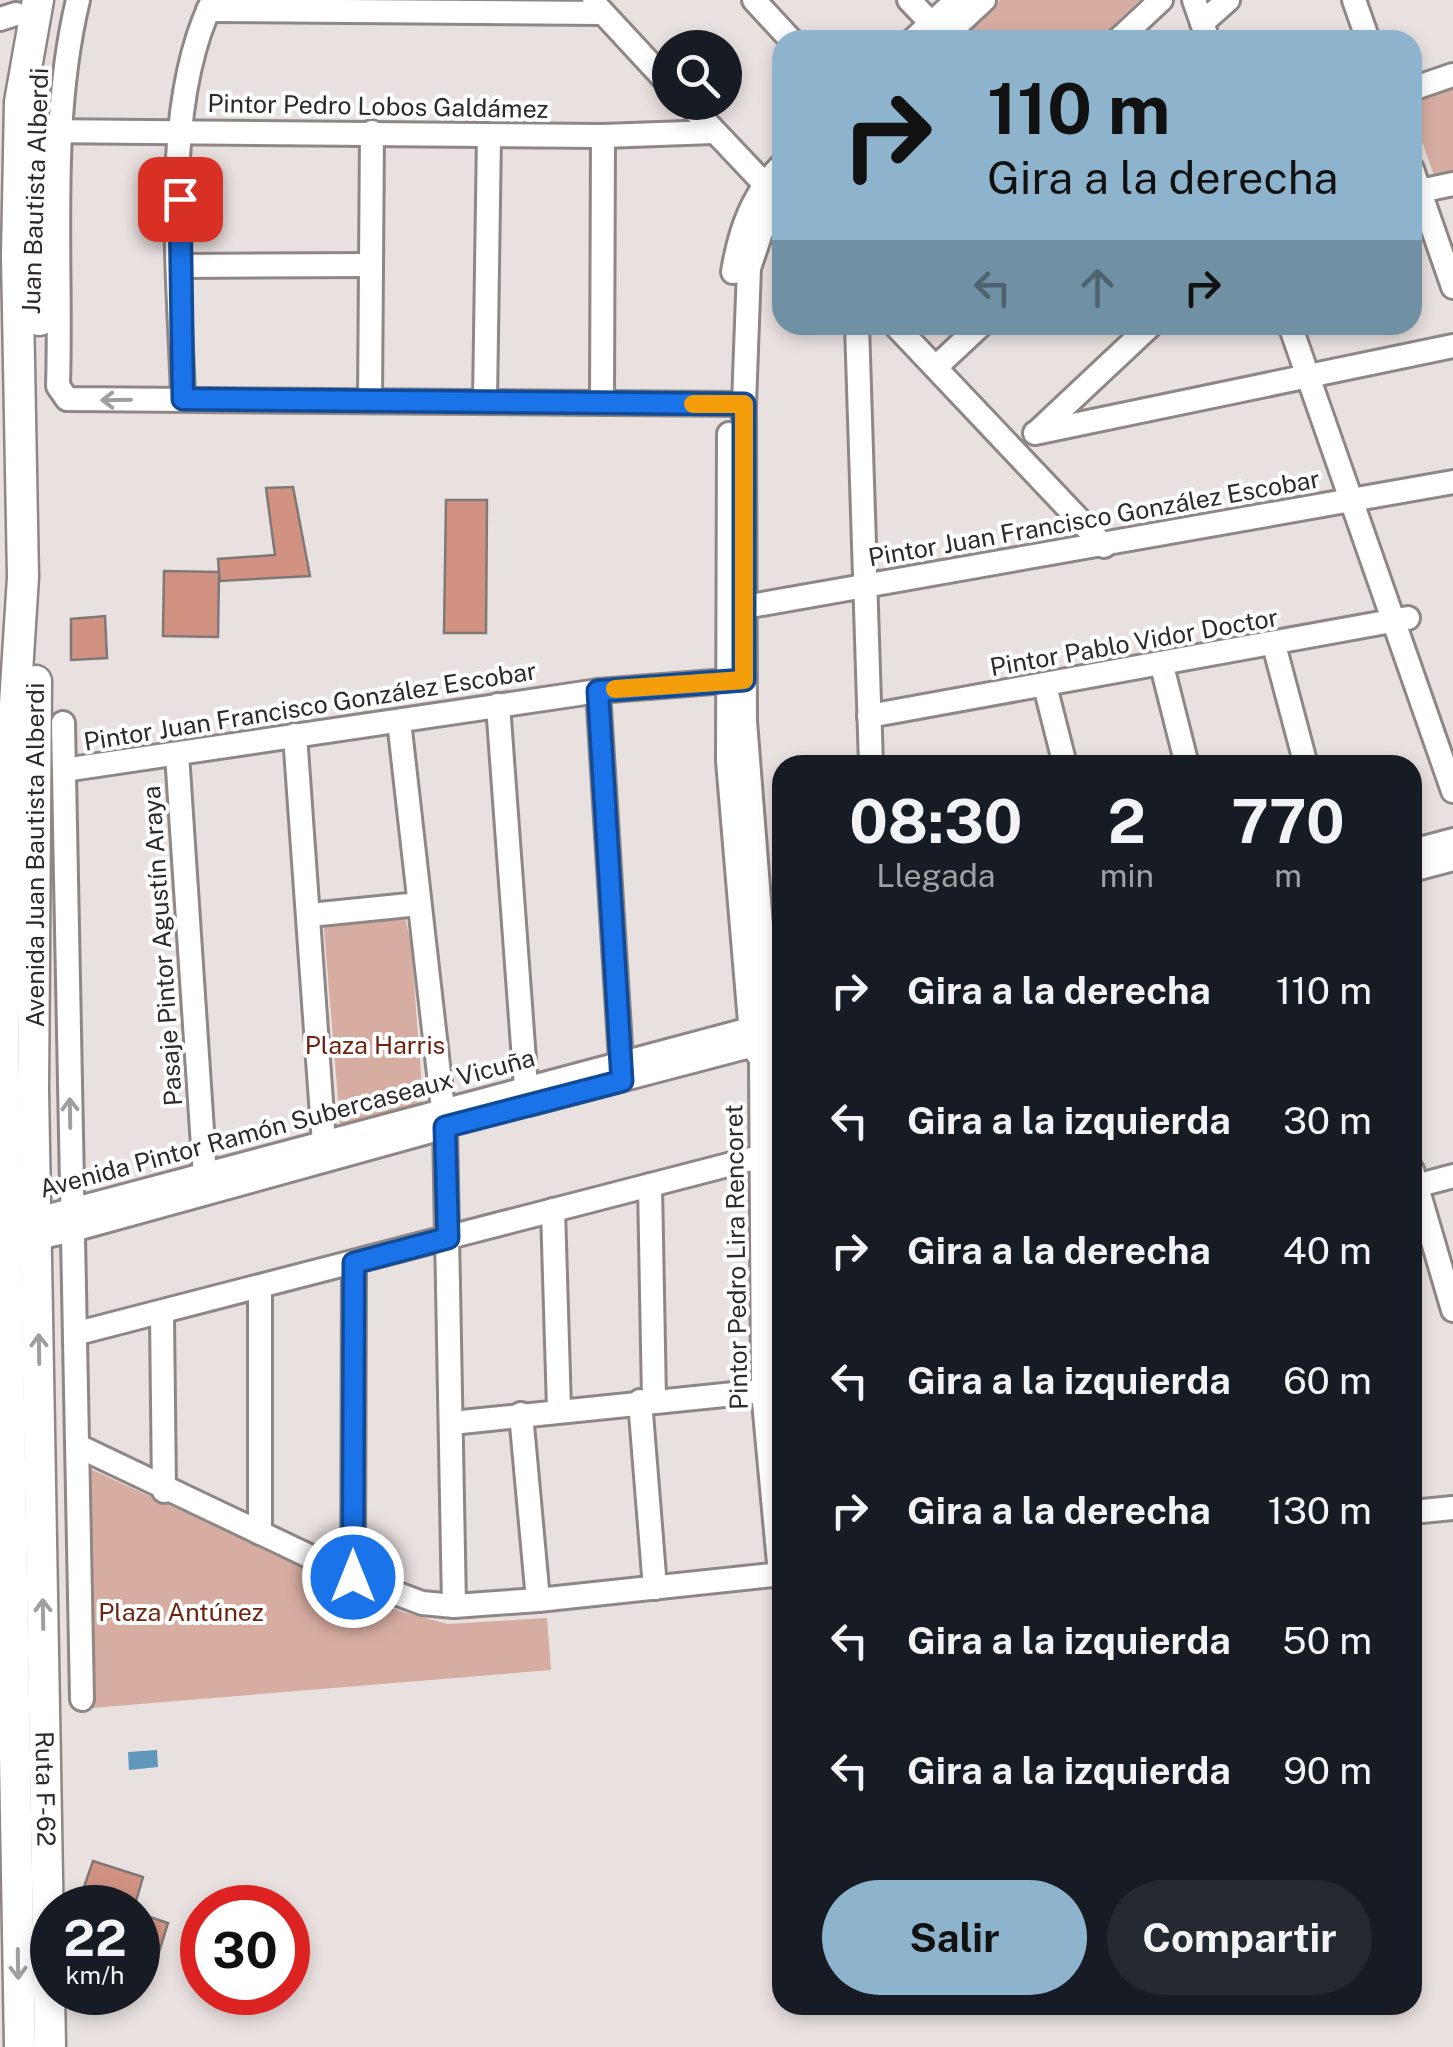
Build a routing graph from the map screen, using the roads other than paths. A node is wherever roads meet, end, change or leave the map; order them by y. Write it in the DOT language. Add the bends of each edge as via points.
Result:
graph roads {
  1 [pos="754,0"];
  2 [pos="909,0"];
  3 [pos="957,0"];
  4 [pos="984,0"];
  5 [pos="1161,0"];
  6 [pos="1178,0"];
  7 [pos="1194,0"];
  8 [pos="1228,0"];
  9 [pos="1354,0"];
  10 [pos="211,5"];
  11 [pos="597,6"];
  12 [pos="38,7"];
  13 [pos="782,30"];
  14 [pos="926,30"];
  15 [pos="931,30"];
  16 [pos="935,30"];
  17 [pos="1129,30"];
  18 [pos="1198,30"];
  19 [pos="1200,30"];
  20 [pos="1204,30"];
  21 [pos="1364,30"];
  22 [pos="652,66"];
  23 [pos="1453,75"];
  24 [pos="1422,86"];
  25 [pos="30,120"];
  26 [pos="703,120"];
  27 [pos="179,132"];
  28 [pos="372,132"];
  29 [pos="714,132"];
  30 [pos="489,134"];
  31 [pos="604,136"];
  32 [pos="1422,181"];
  33 [pos="1453,184"];
  34 [pos="772,189"];
  35 [pos="772,196"];
  36 [pos="1422,197"];
  37 [pos="371,265"];
  38 [pos="180,266"];
  39 [pos="1453,287"];
  40 [pos="857,335"];
  41 [pos="906,335"];
  42 [pos="970,335"];
  43 [pos="1140,335"];
  44 [pos="1295,335"];
  45 [pos="1308,335"];
  46 [pos="1453,346"];
  47 [pos="936,367"];
  48 [pos="1315,376"];
  49 [pos="183,399"];
  50 [pos="370,401"];
  51 [pos="485,401"];
  52 [pos="602,404"];
  53 [pos="737,404"];
  54 [pos="1035,433"];
  55 [pos="1014,452"];
  56 [pos="1453,482"];
  57 [pos="1360,498"];
  58 [pos="1104,546"];
  59 [pos="866,587"];
  60 [pos="745,607"];
  61 [pos="1401,619"];
  62 [pos="1274,645"];
  63 [pos="1162,666"];
  64 [pos="735,680"];
  65 [pos="1045,686"];
  66 [pos="598,691"];
  67 [pos="498,705"];
  68 [pos="868,716"];
  69 [pos="398,721"];
  70 [pos="63,722"];
  71 [pos="294,735"];
  72 [pos="1453,747"];
  73 [pos="178,754"];
  74 [pos="870,755"];
  75 [pos="1062,755"];
  76 [pos="1184,755"];
  77 [pos="1303,755"];
  78 [pos="64,770"];
  79 [pos="1453,791"];
  80 [pos="1453,840"];
  81 [pos="1422,848"];
  82 [pos="1453,859"];
  83 [pos="1422,867"];
  84 [pos="419,904"];
  85 [pos="310,915"];
  86 [pos="4,962"];
  87 [pos="767,1037"];
  88 [pos="622,1072"];
  89 [pos="527,1097"];
  90 [pos="443,1120"];
  91 [pos="772,1134"];
  92 [pos="324,1153"];
  93 [pos="772,1154"];
  94 [pos="1453,1176"];
  95 [pos="1422,1180"];
  96 [pos="205,1185"];
  97 [pos="650,1185"];
  98 [pos="1422,1207"];
  99 [pos="553,1210"];
  100 [pos="772,1211"];
  101 [pos="72,1220"];
  102 [pos="37,1228"];
  103 [pos="5,1229"];
  104 [pos="448,1238"];
  105 [pos="354,1263"];
  106 [pos="771,1268"];
  107 [pos="260,1290"];
  108 [pos="1453,1310"];
  109 [pos="162,1315"];
  110 [pos="772,1329"];
  111 [pos="78,1334"];
  112 [pos="772,1390"];
  113 [pos="647,1400"];
  114 [pos="559,1409"];
  115 [pos="521,1414"];
  116 [pos="452,1423"];
  117 [pos="78,1446"];
  118 [pos="164,1490"];
  119 [pos="1453,1508"];
  120 [pos="1422,1511"];
  121 [pos="260,1533"];
  122 [pos="772,1575"];
  123 [pos="353,1577"];
  124 [pos="656,1588"];
  125 [pos="538,1600"];
  126 [pos="454,1606"];
  127 [pos="82,1700"];
  128 [pos="44,1712"];
  129 [pos="20,2047"];
  130 [pos="50,2047"];
  1 -- 13 [label="street"];
  2 -- 14 [label="street"];
  3 -- 15 [label="street"];
  4 -- 16 [label="street"];
  5 -- 17 [label="street"];
  6 -- 18 [label="street"];
  7 -- 19 [label="street"];
  8 -- 20 [label="street"];
  9 -- 21 [label="street"];
  10 -- 11 [label="street"];
  10 -- 27 [label="street"];
  11 -- 22 [label="street"];
  12 -- 25 [label="main road"];
  12 -- 25 [label="main road, Avenida Juan Bautista Alberdi"];
  23 -- 24 [label="street"];
  25 -- 27 [label="street, Pintor Pedro Lobos Galdámez"];
  49 -- 25 [label="street, Juan Bautista Alberdi, one-way" via="66,399 58,386"];
  25 -- 86 [label="main road, Avenida Juan Bautista Alberdi" via="17,256 24,577"];
  25 -- 102 [label="main road, Avenida Juan Bautista Alberdi"];
  26 -- 29 [label="street"];
  27 -- 28 [label="street, Pintor Pedro Lobos Galdámez"];
  27 -- 38 [label="street"];
  28 -- 30 [label="street, Pintor Pedro Lobos Galdámez"];
  28 -- 37 [label="street"];
  29 -- 31 [label="street, Pintor Pedro Lobos Galdámez"];
  29 -- 34 [label="street"];
  30 -- 31 [label="street, Pintor Pedro Lobos Galdámez"];
  30 -- 51 [label="street"];
  31 -- 52 [label="street"];
  32 -- 33 [label="street"];
  35 -- 53 [label="street" via="747,212 733,270"];
  36 -- 39 [label="street"];
  37 -- 38 [label="street"];
  37 -- 50 [label="street"];
  38 -- 49 [label="street"];
  40 -- 59 [label="street"];
  41 -- 47 [label="street"];
  42 -- 47 [label="street"];
  43 -- 54 [label="street"];
  44 -- 48 [label="street"];
  45 -- 48 [label="street"];
  46 -- 48 [label="street"];
  47 -- 55 [label="street"];
  48 -- 54 [label="street"];
  48 -- 57 [label="street"];
  49 -- 50 [label="street"];
  50 -- 51 [label="street"];
  51 -- 52 [label="street"];
  52 -- 53 [label="street"];
  53 -- 60 [label="street"];
  53 -- 64 [label="street"];
  54 -- 55 [label="street"];
  55 -- 58 [label="street"];
  56 -- 57 [label="street, Pintor Juan Francisco González Escobar"];
  57 -- 58 [label="street, Pintor Juan Francisco González Escobar"];
  57 -- 61 [label="street"];
  58 -- 59 [label="street, Pintor Juan Francisco González Escobar"];
  59 -- 60 [label="street, Pintor Juan Francisco González Escobar"];
  59 -- 68 [label="street"];
  60 -- 64 [label="street"];
  61 -- 62 [label="street, Pintor Pablo Vidor Doctor"];
  61 -- 72 [label="street"];
  61 -- 79 [label="street"];
  62 -- 63 [label="street, Pintor Pablo Vidor Doctor"];
  62 -- 77 [label="street"];
  63 -- 65 [label="street, Pintor Pablo Vidor Doctor"];
  63 -- 76 [label="street"];
  64 -- 66 [label="street, Pintor Juan Francisco González Escobar"];
  64 -- 87 [label="street, Pintor Pedro Lira Rencoret"];
  65 -- 68 [label="street, Pintor Pablo Vidor Doctor"];
  65 -- 75 [label="street"];
  66 -- 67 [label="street, Pintor Juan Francisco González Escobar"];
  66 -- 88 [label="street"];
  67 -- 69 [label="street, Pintor Juan Francisco González Escobar"];
  67 -- 89 [label="street"];
  68 -- 74 [label="street"];
  69 -- 71 [label="street, Pintor Juan Francisco González Escobar"];
  69 -- 84 [label="street"];
  70 -- 78 [label="street, Avenida Juan Bautista Alberdi"];
  71 -- 73 [label="street, Pintor Juan Francisco González Escobar"];
  71 -- 85 [label="street"];
  73 -- 78 [label="street, Pintor Juan Francisco González Escobar"];
  73 -- 96 [label="street, Pasaje Pintor Agustín Araya"];
  101 -- 78 [label="street, Avenida Juan Bautista Alberdi, one-way"];
  80 -- 81 [label="street"];
  82 -- 83 [label="street"];
  84 -- 85 [label="street"];
  84 -- 90 [label="street"];
  85 -- 92 [label="street"];
  86 -- 103 [label="main road, Ruta F-62"];
  87 -- 88 [label="street, Avenida Pintor Ramón Subercaseaux Vicuña"];
  87 -- 91 [label="street, Pintor Pedro Lira Rencoret"];
  88 -- 89 [label="street, Avenida Pintor Ramón Subercaseaux Vicuña"];
  89 -- 90 [label="street, Avenida Pintor Ramón Subercaseaux Vicuña"];
  90 -- 92 [label="street, Avenida Pintor Ramón Subercaseaux Vicuña"];
  90 -- 104 [label="street"];
  92 -- 96 [label="street, Avenida Pintor Ramón Subercaseaux Vicuña"];
  93 -- 97 [label="street"];
  94 -- 95 [label="street"];
  96 -- 101 [label="street, Avenida Pintor Ramón Subercaseaux Vicuña"];
  97 -- 99 [label="street"];
  97 -- 113 [label="street"];
  98 -- 108 [label="street"];
  99 -- 104 [label="street"];
  99 -- 114 [label="street"];
  100 -- 106 [label="street, Pintor Pedro Lira Rencoret"];
  101 -- 102 [label="street, Avenida Pintor Ramón Subercaseaux Vicuña"];
  101 -- 111 [label="street, Avenida Juan Bautista Alberdi"];
  102 -- 103 [label="street, Avenida Pintor Ramón Subercaseaux Vicuña"];
  128 -- 102 [label="main road, Avenida Juan Bautista Alberdi, one-way"];
  103 -- 129 [label="main road, Ruta F-62, one-way"];
  104 -- 105 [label="street"];
  104 -- 116 [label="street"];
  105 -- 107 [label="street"];
  105 -- 123 [label="street"];
  106 -- 110 [label="street, Pintor Pedro Lira Rencoret"];
  107 -- 109 [label="street"];
  107 -- 121 [label="street"];
  109 -- 111 [label="street"];
  109 -- 118 [label="street"];
  111 -- 117 [label="street, Avenida Juan Bautista Alberdi"];
  112 -- 113 [label="street"];
  113 -- 114 [label="street"];
  113 -- 124 [label="street"];
  114 -- 115 [label="street"];
  115 -- 116 [label="street"];
  115 -- 125 [label="street"];
  116 -- 126 [label="street"];
  117 -- 118 [label="street"];
  117 -- 127 [label="street, Avenida Juan Bautista Alberdi"];
  118 -- 121 [label="street"];
  119 -- 120 [label="street"];
  121 -- 123 [label="street"];
  122 -- 124 [label="street"];
  123 -- 126 [label="street" via="396,1596"];
  124 -- 125 [label="street"];
  125 -- 126 [label="street"];
  128 -- 130 [label="main road, Ruta F-62"];
}
